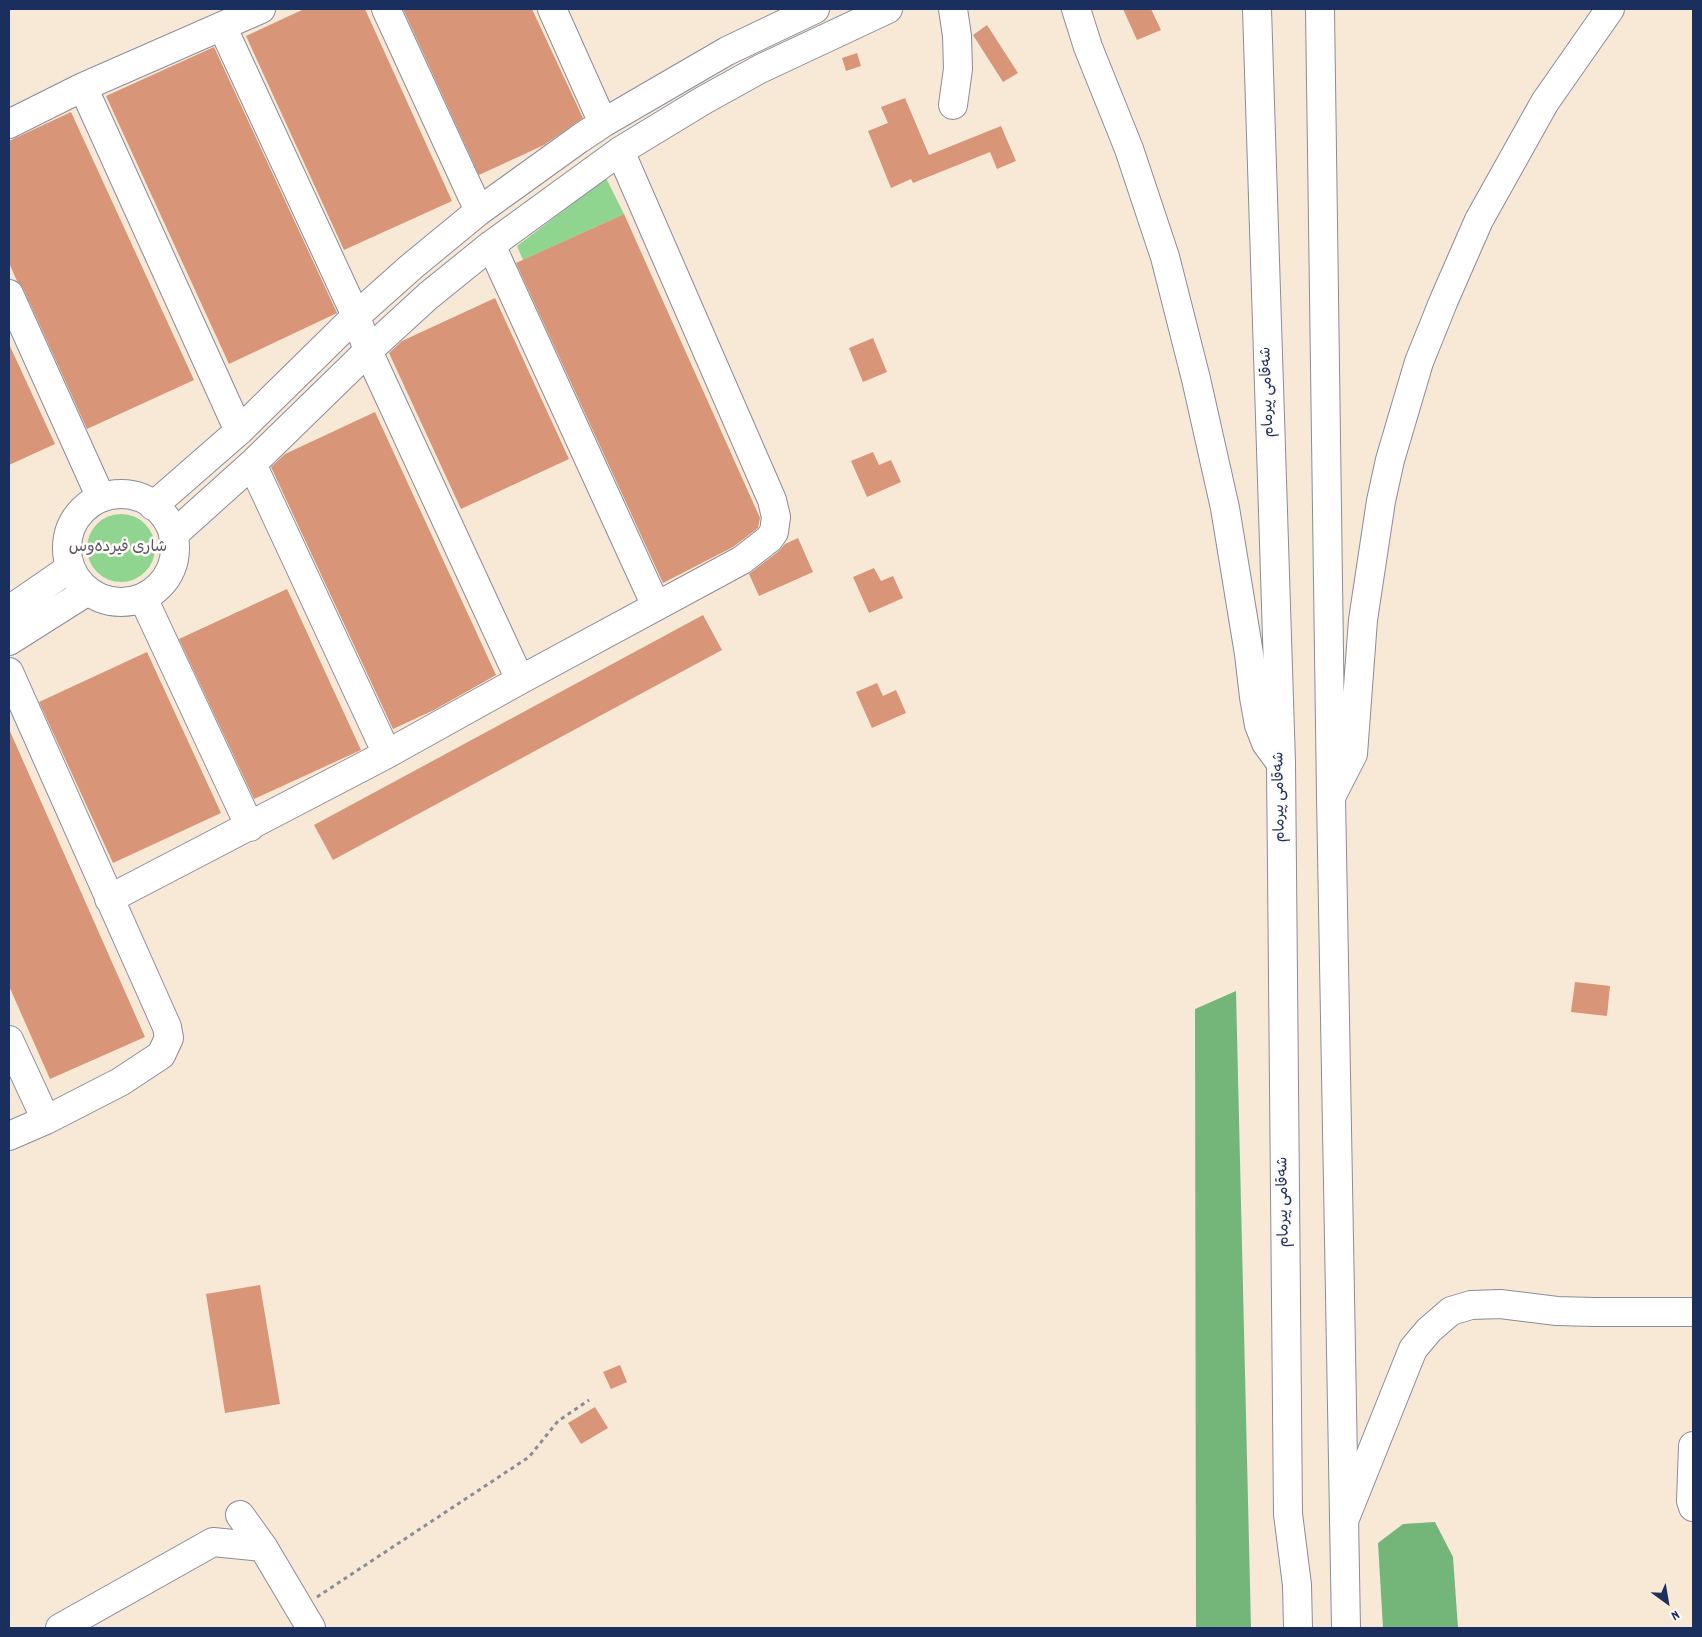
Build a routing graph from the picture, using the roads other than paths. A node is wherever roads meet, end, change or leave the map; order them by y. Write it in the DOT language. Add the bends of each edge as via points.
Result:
graph roads {
  1 [pos="261,9"];
  2 [pos="386,9"];
  3 [pos="552,9"];
  4 [pos="815,9"];
  5 [pos="888,9"];
  6 [pos="953,9"];
  7 [pos="1064,9"];
  8 [pos="1076,9"];
  9 [pos="1257,9"];
  10 [pos="1320,9"];
  11 [pos="1610,9"];
  12 [pos="1615,9"];
  13 [pos="222,26"];
  14 [pos="1595,32"];
  15 [pos="1088,47"];
  16 [pos="83,87"];
  17 [pos="953,105"];
  18 [pos="603,123"];
  19 [pos="9,124"];
  20 [pos="620,151"];
  21 [pos="478,211"];
  22 [pos="491,245"];
  23 [pos="9,294"];
  24 [pos="356,316"];
  25 [pos="368,351"];
  26 [pos="239,431"];
  27 [pos="252,464"];
  28 [pos="101,498"];
  29 [pos="154,506"];
  30 [pos="173,535"];
  31 [pos="70,568"];
  32 [pos="88,591"];
  33 [pos="143,598"];
  34 [pos="656,606"];
  35 [pos="9,610"];
  36 [pos="9,641"];
  37 [pos="9,672"];
  38 [pos="520,680"];
  39 [pos="387,754"];
  40 [pos="1281,763"];
  41 [pos="1331,796"];
  42 [pos="250,827"];
  43 [pos="109,899"];
  44 [pos="9,1040"];
  45 [pos="46,1120"];
  46 [pos="9,1136"];
  47 [pos="1693,1312"];
  48 [pos="1693,1446"];
  49 [pos="1693,1506"];
  50 [pos="240,1514"];
  51 [pos="1344,1521"];
  52 [pos="263,1548"];
  53 [pos="305,1618"];
  54 [pos="60,1628"];
  55 [pos="1298,1628"];
  56 [pos="1346,1628"];
  1 -- 13 [label="main road"];
  2 -- 21 [label="main road"];
  3 -- 18 [label="main road"];
  4 -- 18 [label="main road" via="727,51"];
  5 -- 20 [label="main road" via="760,69"];
  6 -- 17 [label="main road" via="958,69"];
  7 -- 15 [label="main road"];
  8 -- 15 [label="main road"];
  9 -- 40 [label="main road, شەقامی پیرمام"];
  10 -- 41 [label="main road"];
  11 -- 14 [label="main road"];
  12 -- 14 [label="main road"];
  13 -- 16 [label="main road"];
  13 -- 24 [label="main road"];
  14 -- 41 [label="main road" via="1545,102 1479,220 1420,362 1381,501 1363,620 1353,754"];
  15 -- 40 [label="main road" via="1165,257 1225,508 1259,725 1266,743"];
  16 -- 19 [label="main road"];
  16 -- 26 [label="main road"];
  18 -- 21 [label="main road"];
  20 -- 22 [label="main road"];
  20 -- 34 [label="main road" via="772,500 776,517 774,532 761,546 742,560"];
  21 -- 24 [label="main road"];
  22 -- 25 [label="main road"];
  22 -- 34 [label="main road"];
  23 -- 28 [label="main road"];
  24 -- 25 [label="main road"];
  24 -- 26 [label="main road"];
  25 -- 27 [label="main road"];
  25 -- 38 [label="main road"];
  26 -- 29 [label="main road"];
  27 -- 30 [label="main road"];
  27 -- 39 [label="main road"];
  28 -- 29 [label="main road" via="130,495"];
  28 -- 31 [label="main road" via="81,512 71,528 67,546"];
  29 -- 30 [label="main road" via="170,525"];
  30 -- 33 [label="main road" via="175,559 169,575"];
  31 -- 32 [label="main road"];
  31 -- 35 [label="main road"];
  32 -- 33 [label="main road" via="107,601 126,602"];
  32 -- 36 [label="main road"];
  33 -- 42 [label="main road"];
  34 -- 38 [label="main road"];
  37 -- 43 [label="main road"];
  38 -- 39 [label="main road"];
  39 -- 42 [label="main road"];
  40 -- 55 [label="main road, شەقامی پیرمام" via="1288,1514 1297,1585"];
  41 -- 51 [label="main road"];
  42 -- 43 [label="main road"];
  43 -- 45 [label="main road" via="170,1038 161,1055 120,1082"];
  44 -- 45 [label="main road"];
  45 -- 46 [label="main road"];
  47 -- 51 [label="main road" via="1557,1311 1500,1304 1472,1305 1451,1311 1428,1330 1413,1350"];
  48 -- 49 [label="main road"];
  50 -- 52 [label="main road"];
  51 -- 56 [label="main road"];
  52 -- 53 [label="main road"];
  52 -- 54 [label="main road" via="213,1542"];
}
